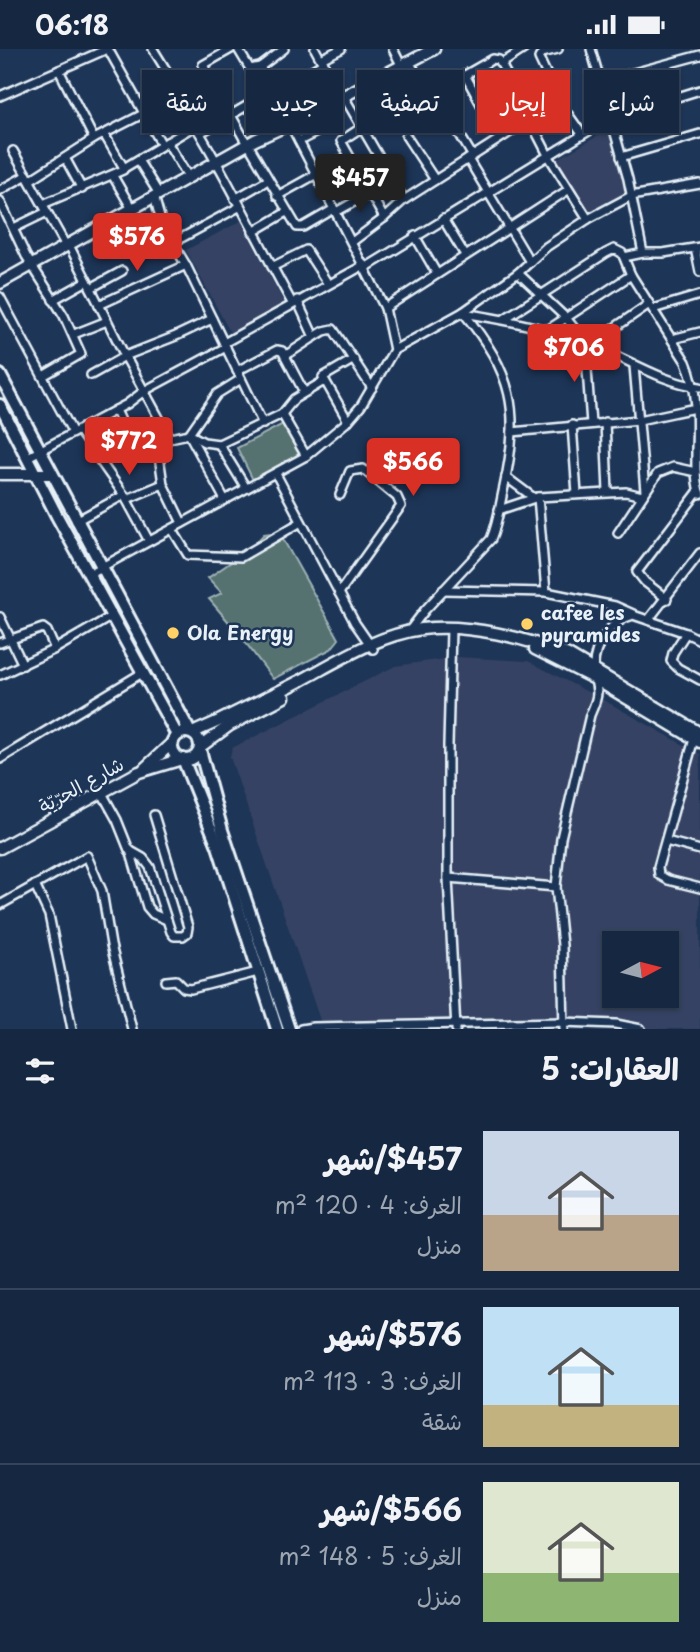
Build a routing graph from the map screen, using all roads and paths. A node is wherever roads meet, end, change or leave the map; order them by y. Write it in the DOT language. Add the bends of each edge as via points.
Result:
graph roads {
  1 [pos="107,49"];
  2 [pos="153,49"];
  3 [pos="231,49"];
  4 [pos="239,49"];
  5 [pos="315,49"];
  6 [pos="341,49"];
  7 [pos="393,49"];
  8 [pos="434,49"];
  9 [pos="524,49"];
  10 [pos="558,49"];
  11 [pos="591,49"];
  12 [pos="282,50"];
  13 [pos="695,54"];
  14 [pos="322,61"];
  15 [pos="405,63"];
  16 [pos="501,64"];
  17 [pos="260,67"];
  18 [pos="59,69"];
  19 [pos="166,70"];
  20 [pos="206,70"];
  21 [pos="262,70"];
  22 [pos="308,70"];
  23 [pos="327,70"];
  24 [pos="411,70"];
  25 [pos="504,70"];
  26 [pos="597,70"];
  27 [pos="641,70"];
  28 [pos="466,75"];
  29 [pos="463,76"];
  30 [pos="700,90"];
  31 [pos="343,95"];
  32 [pos="0,96"];
  33 [pos="343,97"];
  34 [pos="679,97"];
  35 [pos="142,108"];
  36 [pos="232,117"];
  37 [pos="142,118"];
  38 [pos="357,118"];
  39 [pos="357,131"];
  40 [pos="157,133"];
  41 [pos="183,133"];
  42 [pos="201,133"];
  43 [pos="271,133"];
  44 [pos="295,133"];
  45 [pos="315,133"];
  46 [pos="366,133"];
  47 [pos="457,133"];
  48 [pos="506,133"];
  49 [pos="536,133"];
  50 [pos="614,133"];
  51 [pos="104,134"];
  52 [pos="582,134"];
  53 [pos="700,134"];
  54 [pos="405,136"];
  55 [pos="499,137"];
  56 [pos="94,139"];
  57 [pos="299,141"];
  58 [pos="164,144"];
  59 [pos="247,144"];
  60 [pos="13,151"];
  61 [pos="548,155"];
  62 [pos="349,156"];
  63 [pos="470,157"];
  64 [pos="621,157"];
  65 [pos="65,158"];
  66 [pos="138,160"];
  67 [pos="217,162"];
  68 [pos="124,167"];
  69 [pos="316,174"];
  70 [pos="113,176"];
  71 [pos="29,177"];
  72 [pos="189,178"];
  73 [pos="268,180"];
  74 [pos="435,180"];
  75 [pos="700,184"];
  76 [pos="82,189"];
  77 [pos="0,190"];
  78 [pos="568,190"];
  79 [pos="487,192"];
  80 [pos="370,193"];
  81 [pos="156,195"];
  82 [pos="277,196"];
  83 [pos="631,196"];
  84 [pos="404,200"];
  85 [pos="0,201"];
  86 [pos="237,203"];
  87 [pos="45,208"];
  88 [pos="132,209"];
  89 [pos="335,210"];
  90 [pos="287,212"];
  91 [pos="122,216"];
  92 [pos="4,217"];
  93 [pos="384,218"];
  94 [pos="443,219"];
  95 [pos="588,219"];
  96 [pos="162,225"];
  97 [pos="508,227"];
  98 [pos="14,228"];
  99 [pos="253,232"];
  100 [pos="415,236"];
  101 [pos="174,242"];
  102 [pos="352,242"];
  103 [pos="67,246"];
  104 [pos="698,247"];
  105 [pos="643,253"];
  106 [pos="466,255"];
  107 [pos="624,257"];
  108 [pos="530,262"];
  109 [pos="32,265"];
  110 [pos="186,265"];
  111 [pos="272,267"];
  112 [pos="365,267"];
  113 [pos="122,271"];
  114 [pos="700,272"];
  115 [pos="517,273"];
  116 [pos="437,274"];
  117 [pos="631,275"];
  118 [pos="0,283"];
  119 [pos="328,284"];
  120 [pos="89,285"];
  121 [pos="700,295"];
  122 [pos="541,296"];
  123 [pos="0,297"];
  124 [pos="53,300"];
  125 [pos="294,302"];
  126 [pos="99,305"];
  127 [pos="651,307"];
  128 [pos="385,308"];
  129 [pos="463,313"];
  130 [pos="566,318"];
  131 [pos="212,319"];
  132 [pos="504,319"];
  133 [pos="107,321"];
  134 [pos="550,329"];
  135 [pos="700,332"];
  136 [pos="74,334"];
  137 [pos="314,337"];
  138 [pos="672,339"];
  139 [pos="588,343"];
  140 [pos="225,345"];
  141 [pos="394,350"];
  142 [pos="125,356"];
  143 [pos="285,356"];
  144 [pos="354,359"];
  145 [pos="634,366"];
  146 [pos="237,371"];
  147 [pos="696,374"];
  148 [pos="0,375"];
  149 [pos="43,376"];
  150 [pos="91,376"];
  151 [pos="241,379"];
  152 [pos="324,381"];
  153 [pos="697,386"];
  154 [pos="372,388"];
  155 [pos="144,391"];
  156 [pos="304,392"];
  157 [pos="0,405"];
  158 [pos="696,408"];
  159 [pos="116,410"];
  160 [pos="282,414"];
  161 [pos="639,420"];
  162 [pos="348,421"];
  163 [pos="605,422"];
  164 [pos="263,424"];
  165 [pos="591,424"];
  166 [pos="572,425"];
  167 [pos="76,432"];
  168 [pos="512,432"];
  169 [pos="189,434"];
  170 [pos="170,437"];
  171 [pos="219,445"];
  172 [pos="40,451"];
  173 [pos="94,453"];
  174 [pos="28,457"];
  175 [pos="306,457"];
  176 [pos="696,471"];
  177 [pos="0,474"];
  178 [pos="52,474"];
  179 [pos="276,474"];
  180 [pos="37,475"];
  181 [pos="506,477"];
  182 [pos="163,484"];
  183 [pos="246,488"];
  184 [pos="608,492"];
  185 [pos="643,493"];
  186 [pos="699,493"];
  187 [pos="577,494"];
  188 [pos="340,495"];
  189 [pos="125,497"];
  190 [pos="536,497"];
  191 [pos="225,500"];
  192 [pos="499,510"];
  193 [pos="76,521"];
  194 [pos="301,522"];
  195 [pos="182,523"];
  196 [pos="172,529"];
  197 [pos="618,533"];
  198 [pos="149,541"];
  199 [pos="700,553"];
  200 [pos="101,567"];
  201 [pos="89,575"];
  202 [pos="443,590"];
  203 [pos="546,592"];
  204 [pos="339,593"];
  205 [pos="667,599"];
  206 [pos="633,615"];
  207 [pos="112,616"];
  208 [pos="0,617"];
  209 [pos="649,619"];
  210 [pos="409,631"];
  211 [pos="451,631"];
  212 [pos="686,632"];
  213 [pos="10,639"];
  214 [pos="700,640"];
  215 [pos="0,643"];
  216 [pos="371,647"];
  217 [pos="55,649"];
  218 [pos="23,665"];
  219 [pos="142,673"];
  220 [pos="0,675"];
  221 [pos="594,675"];
  222 [pos="700,680"];
  223 [pos="191,732"];
  224 [pos="175,738"];
  225 [pos="698,738"];
  226 [pos="200,748"];
  227 [pos="0,759"];
  228 [pos="183,759"];
  229 [pos="141,772"];
  230 [pos="102,793"];
  231 [pos="154,815"];
  232 [pos="666,841"];
  233 [pos="0,848"];
  234 [pos="129,850"];
  235 [pos="700,850"];
  236 [pos="448,878"];
  237 [pos="35,885"];
  238 [pos="556,887"];
  239 [pos="700,888"];
  240 [pos="0,905"];
  241 [pos="167,920"];
  242 [pos="258,972"];
  243 [pos="166,981"];
  244 [pos="564,1025"];
  245 [pos="456,1027"];
  246 [pos="313,1028"];
  247 [pos="72,1029"];
  248 [pos="132,1029"];
  249 [pos="277,1029"];
  250 [pos="289,1029"];
  251 [pos="301,1029"];
  252 [pos="641,1029"];
  1 -- 18 [label="street"];
  1 -- 35 [label="street"];
  2 -- 19 [label="street"];
  3 -- 20 [label="street" via="203,65"];
  4 -- 17 [label="street" via="249,68"];
  5 -- 14 [label="street"];
  6 -- 14 [label="street"];
  7 -- 15 [label="street"];
  8 -- 15 [label="main road"];
  9 -- 16 [label="street"];
  10 -- 52 [label="street" via="539,58 564,110"];
  11 -- 26 [label="street"];
  12 -- 17 [label="street"];
  13 -- 27 [label="street"];
  14 -- 22 [label="street"];
  14 -- 23 [label="street"];
  15 -- 24 [label="street"];
  15 -- 31 [label="main road"];
  16 -- 25 [label="street"];
  16 -- 28 [label="street" via="493,59"];
  17 -- 21 [label="street"];
  18 -- 32 [label="street"];
  18 -- 56 [label="street"];
  28 -- 29 [label="street"];
  28 -- 55 [label="street"];
  30 -- 34 [label="street"];
  33 -- 38 [label="street"];
  36 -- 59 [label="street"];
  37 -- 51 [label="street"];
  39 -- 62 [label="street" via="341,141"];
  40 -- 58 [label="street"];
  41 -- 58 [label="street"];
  42 -- 67 [label="street"];
  43 -- 59 [label="main road"];
  44 -- 57 [label="street"];
  45 -- 57 [label="street"];
  46 -- 84 [label="street"];
  47 -- 63 [label="street"];
  48 -- 55 [label="street"];
  49 -- 61 [label="street"];
  50 -- 64 [label="street"];
  51 -- 56 [label="street"];
  51 -- 68 [label="street"];
  52 -- 61 [label="street"];
  53 -- 64 [label="street"];
  54 -- 74 [label="street"];
  55 -- 63 [label="street"];
  56 -- 65 [label="street"];
  57 -- 69 [label="street"];
  58 -- 66 [label="street"];
  58 -- 72 [label="street"];
  59 -- 67 [label="main road"];
  59 -- 73 [label="street"];
  60 -- 71 [label="street"];
  61 -- 78 [label="street"];
  61 -- 79 [label="street"];
  62 -- 69 [label="street"];
  62 -- 80 [label="street"];
  63 -- 74 [label="street"];
  63 -- 79 [label="street"];
  64 -- 83 [label="street"];
  65 -- 71 [label="street"];
  65 -- 76 [label="street"];
  66 -- 68 [label="street"];
  66 -- 81 [label="street"];
  67 -- 72 [label="main road"];
  67 -- 86 [label="street"];
  68 -- 70 [label="street"];
  69 -- 82 [label="street"];
  69 -- 89 [label="street"];
  70 -- 76 [label="street"];
  70 -- 88 [label="street"];
  71 -- 77 [label="street"];
  71 -- 87 [label="street"];
  72 -- 81 [label="main road"];
  73 -- 82 [label="street"];
  73 -- 86 [label="street"];
  74 -- 84 [label="street"];
  75 -- 83 [label="street"];
  76 -- 87 [label="street"];
  78 -- 95 [label="street"];
  78 -- 97 [label="street"];
  79 -- 94 [label="street"];
  79 -- 97 [label="street"];
  80 -- 89 [label="street"];
  80 -- 93 [label="street"];
  81 -- 88 [label="main road"];
  81 -- 96 [label="street"];
  82 -- 90 [label="street"];
  83 -- 95 [label="street"];
  83 -- 105 [label="street"];
  84 -- 93 [label="street"];
  85 -- 92 [label="street"];
  86 -- 99 [label="street"];
  86 -- 101 [label="street"];
  87 -- 98 [label="street"];
  87 -- 103 [label="street"];
  88 -- 91 [label="main road"];
  89 -- 90 [label="street" via="302,228"];
  89 -- 102 [label="street"];
  90 -- 99 [label="street"];
  91 -- 96 [label="street"];
  91 -- 103 [label="main road"];
  92 -- 98 [label="street"];
  93 -- 102 [label="street"];
  94 -- 100 [label="street"];
  94 -- 106 [label="street"];
  95 -- 108 [label="street"];
  96 -- 101 [label="street"];
  97 -- 106 [label="street"];
  97 -- 108 [label="street"];
  98 -- 109 [label="street"];
  99 -- 111 [label="street"];
  100 -- 112 [label="street"];
  100 -- 116 [label="street"];
  101 -- 110 [label="street"];
  102 -- 112 [label="street"];
  103 -- 109 [label="main road"];
  103 -- 120 [label="street"];
  104 -- 105 [label="street"];
  104 -- 114 [label="street"];
  105 -- 107 [label="street"];
  106 -- 116 [label="street"];
  107 -- 117 [label="street"];
  107 -- 122 [label="street" via="611,250"];
  108 -- 115 [label="street"];
  109 -- 118 [label="main road"];
  109 -- 124 [label="street"];
  110 -- 126 [label="street"];
  110 -- 131 [label="street"];
  111 -- 119 [label="street" via="307,250"];
  111 -- 125 [label="street"];
  112 -- 119 [label="street"];
  112 -- 128 [label="street"];
  113 -- 120 [label="street"];
  115 -- 122 [label="street"];
  115 -- 129 [label="street"];
  116 -- 128 [label="street"];
  117 -- 127 [label="street"];
  117 -- 130 [label="street"];
  119 -- 125 [label="street"];
  120 -- 124 [label="street"];
  120 -- 126 [label="street"];
  121 -- 127 [label="street"];
  122 -- 130 [label="street"];
  122 -- 132 [label="street"];
  123 -- 149 [label="street"];
  124 -- 136 [label="street"];
  125 -- 137 [label="street"];
  125 -- 140 [label="street"];
  126 -- 133 [label="street"];
  127 -- 138 [label="street"];
  127 -- 139 [label="street"];
  128 -- 141 [label="street"];
  129 -- 132 [label="street"];
  129 -- 141 [label="street"];
  129 -- 168 [label="street" via="490,349 508,385"];
  130 -- 134 [label="street"];
  130 -- 139 [label="street"];
  131 -- 140 [label="street"];
  131 -- 142 [label="street"];
  132 -- 134 [label="street"];
  133 -- 136 [label="street"];
  133 -- 142 [label="street"];
  134 -- 139 [label="street"];
  135 -- 138 [label="street"];
  136 -- 149 [label="street" via="81,355"];
  137 -- 143 [label="street"];
  137 -- 144 [label="street" via="334,329"];
  138 -- 147 [label="street"];
  139 -- 145 [label="street"];
  139 -- 165 [label="street"];
  140 -- 146 [label="street"];
  140 -- 155 [label="street"];
  141 -- 154 [label="street"];
  142 -- 150 [label="street"];
  142 -- 155 [label="street"];
  143 -- 146 [label="street" via="277,350"];
  143 -- 156 [label="street"];
  144 -- 152 [label="street" via="324,376"];
  144 -- 154 [label="street"];
  145 -- 153 [label="street"];
  145 -- 161 [label="street"];
  146 -- 151 [label="street"];
  147 -- 153 [label="street"];
  148 -- 172 [label="main road"];
  149 -- 167 [label="street"];
  151 -- 164 [label="street"];
  151 -- 169 [label="street" via="217,394"];
  152 -- 156 [label="street"];
  152 -- 162 [label="street"];
  153 -- 158 [label="street"];
  154 -- 162 [label="street"];
  155 -- 159 [label="street"];
  155 -- 170 [label="street"];
  156 -- 160 [label="street"];
  157 -- 174 [label="main road"];
  158 -- 161 [label="street"];
  158 -- 176 [label="street"];
  159 -- 167 [label="street"];
  159 -- 173 [label="street" via="127,434"];
  160 -- 164 [label="street"];
  160 -- 175 [label="street"];
  161 -- 163 [label="street"];
  161 -- 185 [label="street"];
  162 -- 175 [label="street"];
  163 -- 165 [label="street"];
  163 -- 184 [label="street"];
  164 -- 171 [label="street"];
  165 -- 166 [label="street"];
  166 -- 168 [label="street"];
  166 -- 187 [label="street"];
  167 -- 172 [label="street"];
  167 -- 173 [label="street"];
  168 -- 181 [label="street"];
  169 -- 170 [label="street"];
  169 -- 171 [label="street"];
  169 -- 191 [label="street"];
  170 -- 182 [label="street" via="158,449"];
  171 -- 183 [label="street"];
  172 -- 174 [label="street"];
  172 -- 178 [label="main road"];
  173 -- 189 [label="street"];
  174 -- 180 [label="main road"];
  175 -- 179 [label="street"];
  176 -- 185 [label="street" via="668,468"];
  176 -- 186 [label="street"];
  177 -- 180 [label="main road"];
  178 -- 180 [label="main road"];
  178 -- 193 [label="main road"];
  179 -- 183 [label="street"];
  179 -- 194 [label="street"];
  180 -- 201 [label="main road"];
  181 -- 190 [label="street"];
  181 -- 192 [label="street"];
  182 -- 189 [label="street"];
  182 -- 195 [label="street"];
  183 -- 191 [label="street"];
  184 -- 185 [label="street"];
  184 -- 187 [label="street"];
  185 -- 197 [label="street"];
  186 -- 205 [label="street" via="637,572"];
  187 -- 190 [label="street"];
  188 -- 204 [label="street" via="350,471 363,469 397,497 401,506"];
  189 -- 193 [label="street"];
  189 -- 198 [label="street"];
  190 -- 192 [label="street"];
  190 -- 203 [label="street"];
  191 -- 195 [label="street"];
  192 -- 202 [label="street" via="491,539"];
  193 -- 200 [label="main road"];
  194 -- 196 [label="street" via="249,554 233,558 188,555"];
  194 -- 204 [label="street"];
  195 -- 196 [label="street"];
  196 -- 198 [label="street"];
  198 -- 200 [label="street"];
  199 -- 205 [label="street"];
  200 -- 201 [label="street"];
  200 -- 223 [label="main road"];
  201 -- 207 [label="main road"];
  202 -- 203 [label="street"];
  202 -- 210 [label="street"];
  203 -- 206 [label="street" via="615,606"];
  204 -- 216 [label="street"];
  205 -- 209 [label="street"];
  206 -- 209 [label="street"];
  206 -- 221 [label="street" via="607,633 596,651"];
  207 -- 217 [label="street"];
  207 -- 219 [label="main road"];
  208 -- 213 [label="street"];
  209 -- 212 [label="street"];
  210 -- 211 [label="main road"];
  210 -- 216 [label="main road"];
  211 -- 216 [label="main road"];
  211 -- 221 [label="main road" via="528,647"];
  211 -- 236 [label="street"];
  212 -- 214 [label="street"];
  212 -- 222 [label="street" via="671,661"];
  213 -- 215 [label="street"];
  213 -- 217 [label="street" via="45,628"];
  213 -- 218 [label="street"];
  216 -- 223 [label="main road"];
  216 -- 226 [label="main road" via="230,725"];
  217 -- 218 [label="street"];
  218 -- 220 [label="street"];
  219 -- 224 [label="main road"];
  219 -- 227 [label="street"];
  221 -- 225 [label="main road"];
  221 -- 238 [label="street" via="597,695 561,838"];
  223 -- 224 [label="main road"];
  223 -- 226 [label="main road"];
  224 -- 228 [label="main road" via="173,750"];
  224 -- 229 [label="main road, شارع الحرّيّة"];
  225 -- 232 [label="street" via="685,763"];
  226 -- 228 [label="main road" via="191,759"];
  226 -- 250 [label="main road" via="222,830"];
  228 -- 229 [label="main road, شارع الحرّيّة"];
  228 -- 242 [label="main road" via="218,846"];
  229 -- 230 [label="main road, شارع الحرّيّة"];
  230 -- 233 [label="main road, شارع الحرّيّة"];
  230 -- 234 [label="street"];
  231 -- 241 [label="street" via="188,927 186,935 173,935"];
  232 -- 235 [label="street"];
  232 -- 239 [label="street" via="660,875"];
  234 -- 241 [label="street" via="150,867"];
  234 -- 241 [label="street" via="148,907"];
  236 -- 238 [label="street"];
  236 -- 245 [label="street"];
  237 -- 240 [label="street"];
  237 -- 247 [label="street" via="49,915"];
  237 -- 248 [label="street" via="88,856 102,891"];
  238 -- 244 [label="street"];
  242 -- 243 [label="street" via="191,989 176,980"];
  242 -- 249 [label="main road"];
  244 -- 245 [label="street"];
  244 -- 252 [label="street" via="616,1024"];
  245 -- 246 [label="street"];
  246 -- 251 [label="street"];
}
